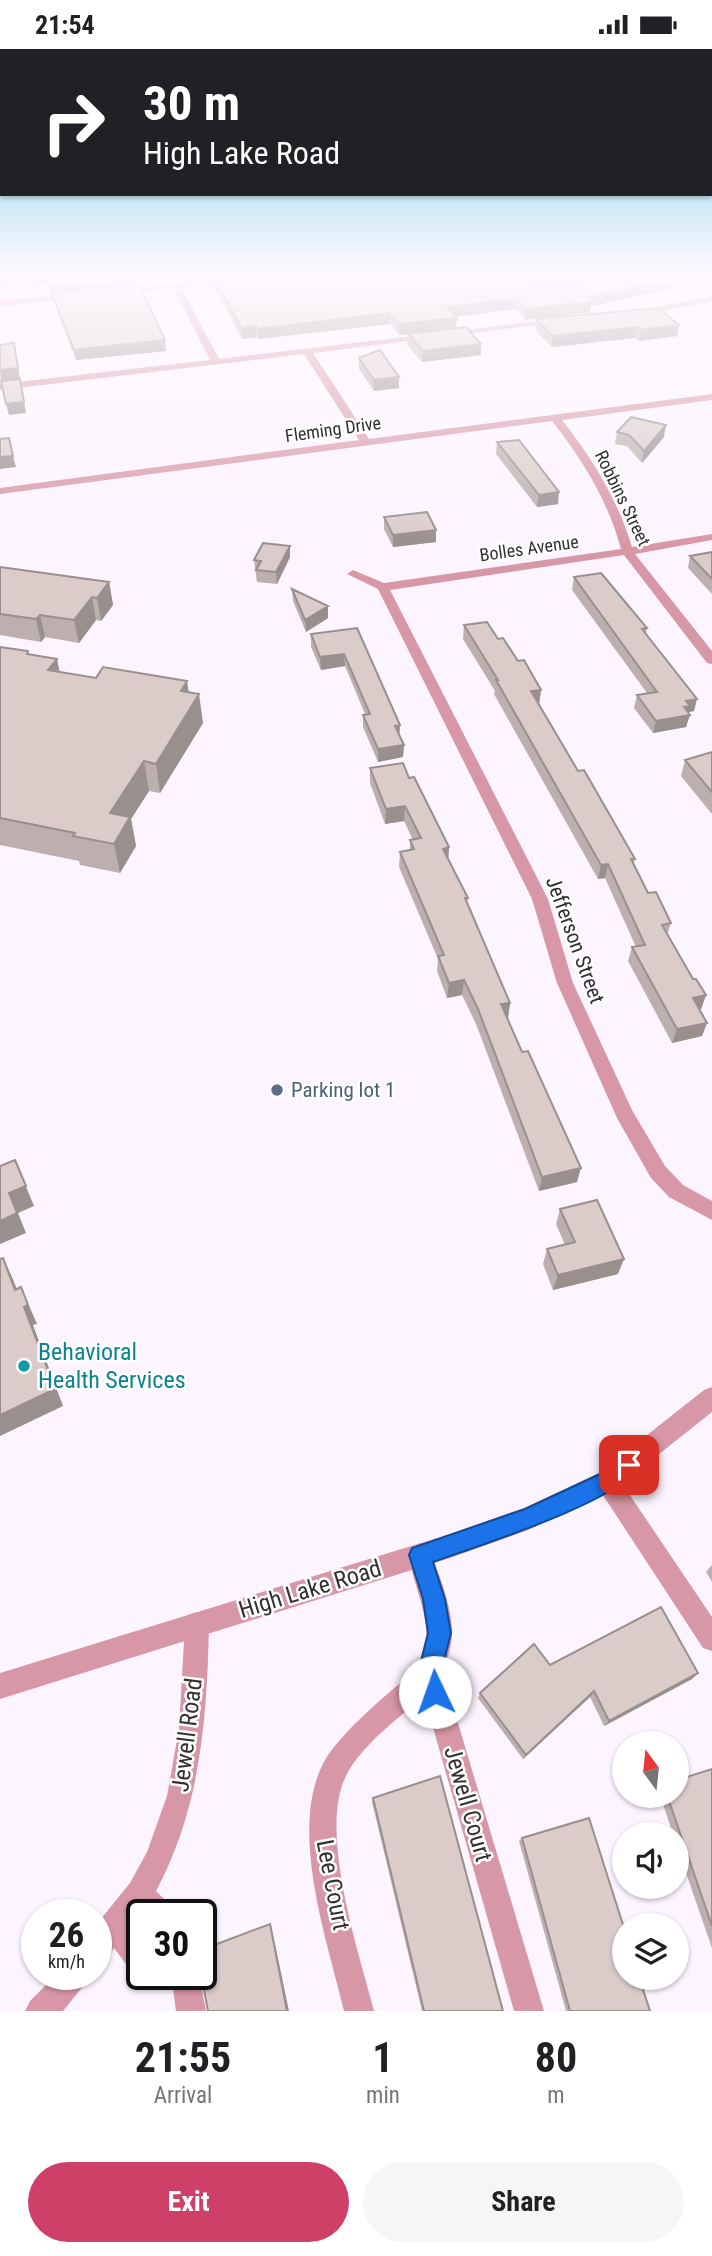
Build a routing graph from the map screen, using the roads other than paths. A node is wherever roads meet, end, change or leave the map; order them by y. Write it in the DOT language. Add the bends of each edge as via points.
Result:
graph roads {
  1 [pos="194,365"];
  2 [pos="316,365"];
  3 [pos="0,387"];
  4 [pos="712,397"];
  5 [pos="555,418"];
  6 [pos="366,443"];
  7 [pos="0,491"];
  8 [pos="712,537"];
  9 [pos="628,552"];
  10 [pos="353,574"];
  11 [pos="383,587"];
  12 [pos="712,660"];
  13 [pos="712,1211"];
  14 [pos="712,1398"];
  15 [pos="607,1481"];
  16 [pos="420,1555"];
  17 [pos="197,1624"];
  18 [pos="712,1639"];
  19 [pos="430,1673"];
  20 [pos="0,1686"];
  21 [pos="139,1894"];
  22 [pos="144,1899"];
  23 [pos="114,1925"];
  24 [pos="112,1928"];
  25 [pos="126,1941"];
  26 [pos="63,1990"];
  27 [pos="188,1990"];
  28 [pos="40,2011"];
  29 [pos="191,2011"];
  30 [pos="359,2011"];
  31 [pos="529,2011"];
  1 -- 3 [label="street"];
  2 -- 6 [label="street"];
  4 -- 5 [label="street, Fleming Drive"];
  5 -- 6 [label="street, Fleming Drive"];
  5 -- 9 [label="street, Robbins Street" via="588,462 623,532"];
  6 -- 7 [label="street, Fleming Drive"];
  8 -- 9 [label="street, Bolles Avenue"];
  9 -- 11 [label="street, Bolles Avenue"];
  9 -- 12 [label="street, Robbins Street"];
  10 -- 11 [label="street"];
  11 -- 13 [label="street, Jefferson Street" via="540,899 562,974 624,1113 658,1172 676,1191"];
  14 -- 15 [label="street, High Lake Road"];
  15 -- 16 [label="street, High Lake Road" via="528,1518"];
  15 -- 18 [label="street"];
  16 -- 17 [label="street, High Lake Road"];
  16 -- 19 [label="street" via="440,1633"];
  17 -- 20 [label="street, High Lake Road"];
  17 -- 21 [label="street, Jewell Road" via="197,1693 187,1771 172,1827"];
  19 -- 30 [label="street, Lee Court" via="333,1770 323,1806 322,1847"];
  19 -- 31 [label="street, Jewell Court"];
  21 -- 22 [label="street"];
  21 -- 23 [label="street, Jewell Road"];
  23 -- 24 [label="street, Jewell Road"];
  23 -- 25 [label="street"];
  26 -- 28 [label="street"];
  27 -- 29 [label="street"];
}
